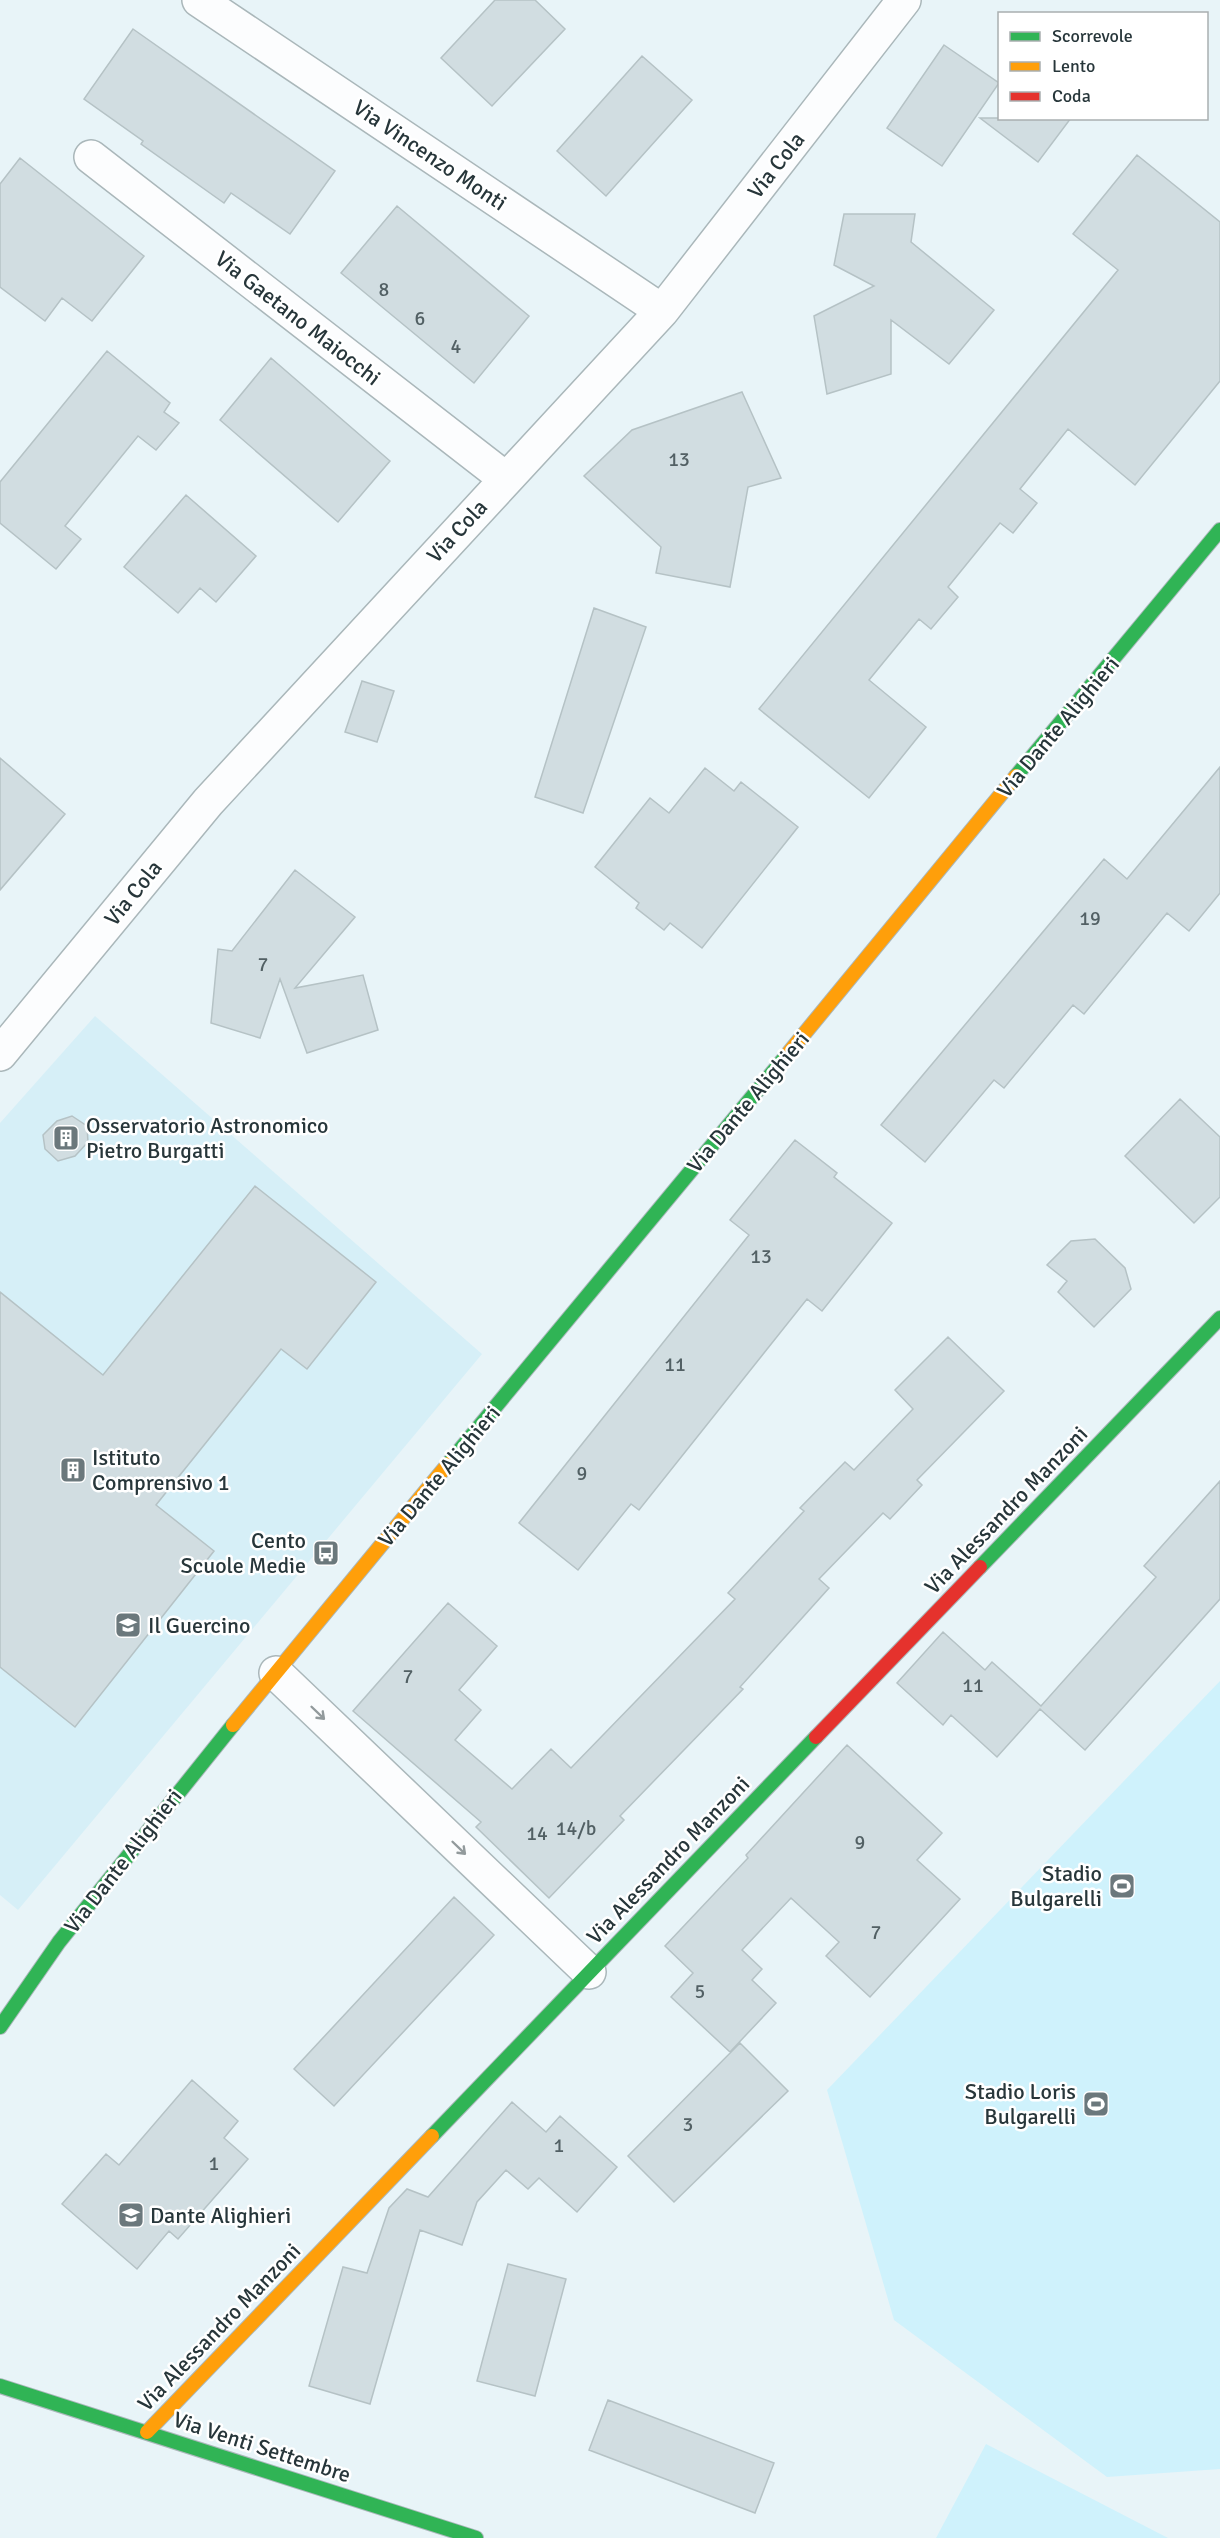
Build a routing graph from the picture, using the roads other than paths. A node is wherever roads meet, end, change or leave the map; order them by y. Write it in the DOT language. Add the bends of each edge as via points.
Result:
graph roads {
  1 [pos="199,0"];
  2 [pos="904,0"];
  3 [pos="91,157"];
  4 [pos="662,311"];
  5 [pos="506,479"];
  6 [pos="1220,530"];
  7 [pos="0,1054"];
  8 [pos="1220,1318"];
  9 [pos="276,1673"];
  10 [pos="590,1972"];
  11 [pos="0,2026"];
  12 [pos="0,2386"];
  13 [pos="147,2432"];
  14 [pos="476,2538"];
  1 -- 4 [label="street, Via Vincenzo Monti"];
  2 -- 4 [label="street, Via Cola"];
  3 -- 5 [label="street, Via Gaetano Maiocchi"];
  4 -- 5 [label="street, Via Cola"];
  5 -- 7 [label="street, Via Cola" via="208,802"];
  6 -- 9 [label="street, Via Dante Alighieri"];
  8 -- 10 [label="street, Via Alessandro Manzoni"];
  9 -- 10 [label="street, one-way"];
  9 -- 11 [label="street, Via Dante Alighieri" via="59,1942"];
  10 -- 13 [label="street, Via Alessandro Manzoni"];
  12 -- 13 [label="street, Via Venti Settembre"];
  13 -- 14 [label="street, Via Venti Settembre"];
}
